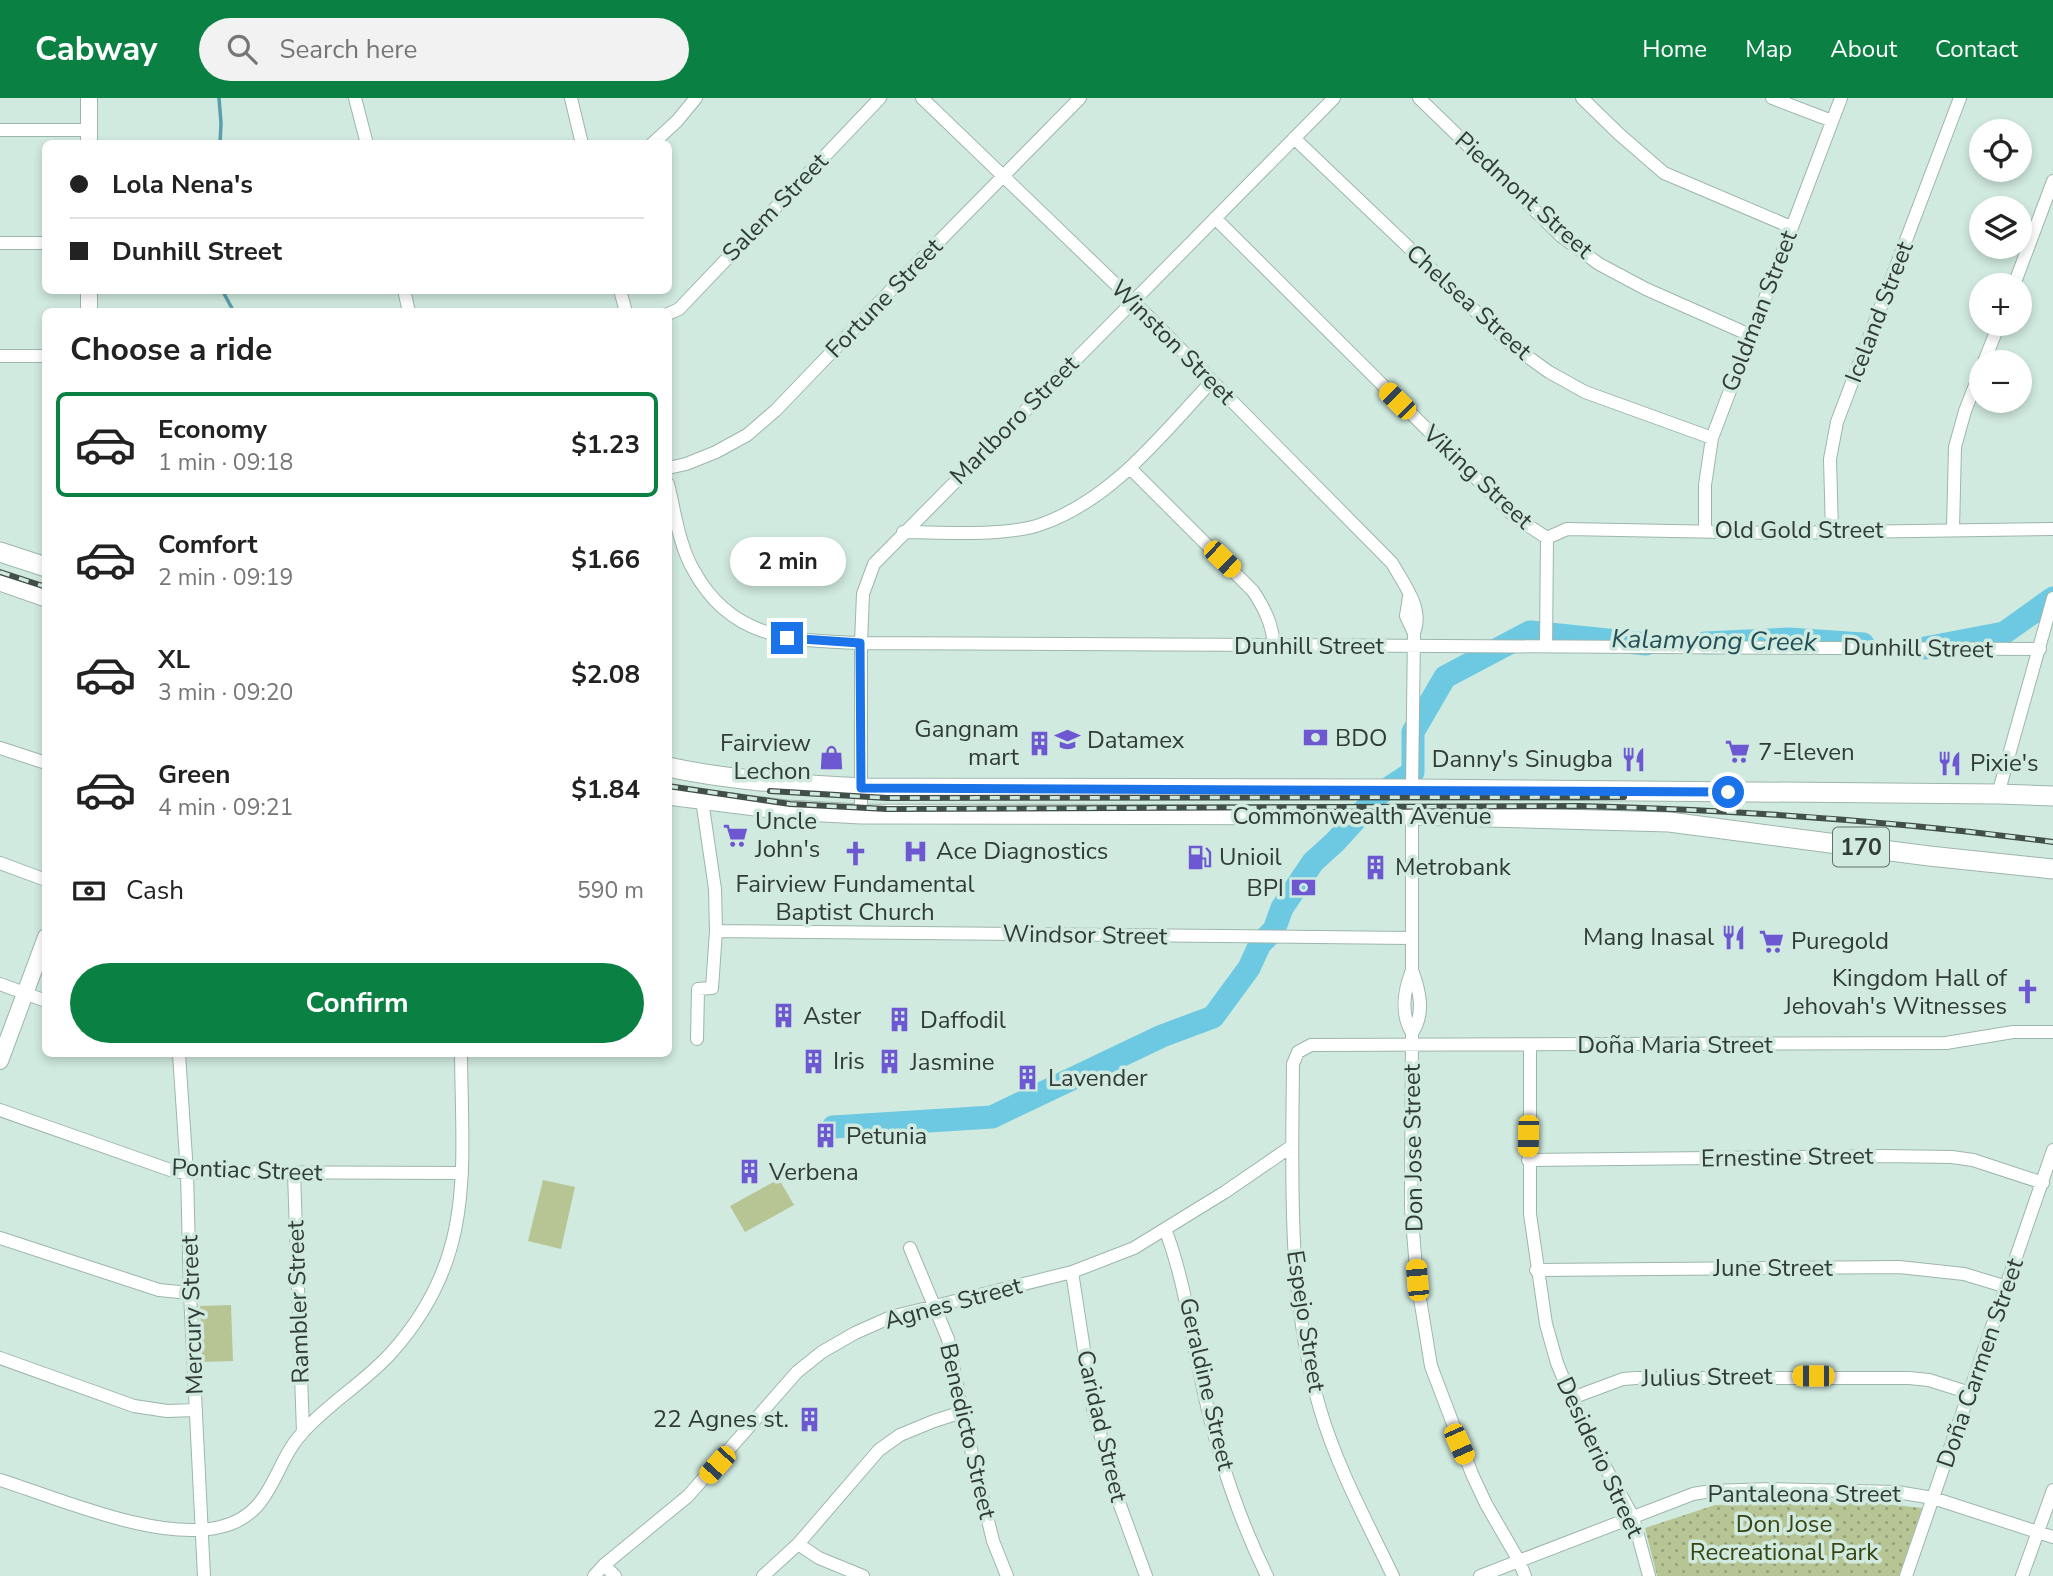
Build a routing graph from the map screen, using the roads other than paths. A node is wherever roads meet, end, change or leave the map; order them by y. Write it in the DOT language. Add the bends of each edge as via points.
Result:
graph roads {
  1 [pos="89,98"];
  2 [pos="355,98"];
  3 [pos="571,98"];
  4 [pos="696,98"];
  5 [pos="880,98"];
  6 [pos="922,98"];
  7 [pos="1080,98"];
  8 [pos="1334,98"];
  9 [pos="1419,98"];
  10 [pos="1582,98"];
  11 [pos="1772,98"];
  12 [pos="1841,98"];
  13 [pos="1960,98"];
  14 [pos="1832,121"];
  15 [pos="0,130"];
  16 [pos="89,137"];
  17 [pos="1294,138"];
  18 [pos="367,140"];
  19 [pos="582,140"];
  20 [pos="656,140"];
  21 [pos="1004,175"];
  22 [pos="2053,181"];
  23 [pos="1215,218"];
  24 [pos="1791,227"];
  25 [pos="0,243"];
  26 [pos="42,243"];
  27 [pos="2018,273"];
  28 [pos="1133,301"];
  29 [pos="672,312"];
  30 [pos="1750,335"];
  31 [pos="0,356"];
  32 [pos="42,356"];
  33 [pos="1212,381"];
  34 [pos="1969,401"];
  35 [pos="1712,438"];
  36 [pos="672,467"];
  37 [pos="1130,468"];
  38 [pos="672,499"];
  39 [pos="1953,529"];
  40 [pos="2053,529"];
  41 [pos="1705,530"];
  42 [pos="903,532"];
  43 [pos="1832,532"];
  44 [pos="1547,538"];
  45 [pos="0,552"];
  46 [pos="42,566"];
  47 [pos="0,581"];
  48 [pos="42,596"];
  49 [pos="2053,598"];
  50 [pos="860,643"];
  51 [pos="1274,645"];
  52 [pos="1546,646"];
  53 [pos="1414,647"];
  54 [pos="2040,649"];
  55 [pos="0,748"];
  56 [pos="42,762"];
  57 [pos="672,768"];
  58 [pos="861,788"];
  59 [pos="1412,789"];
  60 [pos="1998,794"];
  61 [pos="672,796"];
  62 [pos="2053,796"];
  63 [pos="702,800"];
  64 [pos="861,814"];
  65 [pos="1412,816"];
  66 [pos="0,863"];
  67 [pos="2053,869"];
  68 [pos="42,879"];
  69 [pos="716,931"];
  70 [pos="1411,938"];
  71 [pos="42,948"];
  72 [pos="0,984"];
  73 [pos="25,993"];
  74 [pos="42,999"];
  75 [pos="2053,1032"];
  76 [pos="697,1039"];
  77 [pos="1412,1039"];
  78 [pos="1530,1046"];
  79 [pos="1298,1052"];
  80 [pos="179,1057"];
  81 [pos="461,1057"];
  82 [pos="0,1062"];
  83 [pos="0,1110"];
  84 [pos="1292,1146"];
  85 [pos="2053,1150"];
  86 [pos="1528,1160"];
  87 [pos="187,1173"];
  88 [pos="294,1173"];
  89 [pos="461,1173"];
  90 [pos="2043,1183"];
  91 [pos="1166,1229"];
  92 [pos="0,1238"];
  93 [pos="909,1248"];
  94 [pos="1536,1270"];
  95 [pos="1072,1272"];
  96 [pos="2007,1287"];
  97 [pos="190,1293"];
  98 [pos="933,1306"];
  99 [pos="0,1358"];
  100 [pos="1970,1393"];
  101 [pos="1572,1398"];
  102 [pos="196,1410"];
  103 [pos="962,1412"];
  104 [pos="303,1432"];
  105 [pos="0,1480"];
  106 [pos="2053,1490"];
  107 [pos="1933,1498"];
  108 [pos="1633,1517"];
  109 [pos="202,1530"];
  110 [pos="2038,1531"];
  111 [pos="2053,1536"];
  112 [pos="797,1544"];
  113 [pos="1520,1561"];
  114 [pos="604,1564"];
  115 [pos="204,1576"];
  116 [pos="594,1576"];
  117 [pos="615,1576"];
  118 [pos="763,1576"];
  119 [pos="863,1576"];
  120 [pos="1007,1576"];
  121 [pos="1146,1576"];
  122 [pos="1267,1576"];
  123 [pos="1393,1576"];
  124 [pos="1480,1576"];
  125 [pos="1525,1576"];
  126 [pos="1649,1576"];
  127 [pos="1906,1576"];
  128 [pos="2022,1576"];
  1 -- 16 [label="street"];
  2 -- 18 [label="street"];
  3 -- 19 [label="street"];
  4 -- 20 [label="street"];
  5 -- 29 [label="street, Salem Street"];
  6 -- 21 [label="street, Winston Street"];
  7 -- 21 [label="street, Fortune Street"];
  8 -- 17 [label="street, Marlboro Street"];
  9 -- 30 [label="street, Piedmont Street" via="1561,236 1599,264"];
  10 -- 24 [label="street" via="1664,173"];
  11 -- 14 [label="street"];
  12 -- 14 [label="street, Goldman Street"];
  13 -- 43 [label="street, Iceland Street" via="1837,422 1830,459"];
  14 -- 24 [label="street, Goldman Street"];
  15 -- 16 [label="street"];
  17 -- 23 [label="street, Marlboro Street"];
  17 -- 35 [label="street, Chelsea Street" via="1510,344 1549,372 1586,392"];
  21 -- 28 [label="street, Winston Street"];
  21 -- 36 [label="street, Fortune Street" via="776,410 747,435"];
  22 -- 27 [label="street"];
  23 -- 28 [label="street, Marlboro Street"];
  23 -- 44 [label="street, Viking Street" via="1514,516"];
  24 -- 30 [label="street, Goldman Street"];
  25 -- 26 [label="street"];
  28 -- 33 [label="street, Winston Street"];
  28 -- 42 [label="street, Marlboro Street"];
  30 -- 35 [label="street, Goldman Street"];
  31 -- 32 [label="street"];
  33 -- 37 [label="street"];
  33 -- 53 [label="street, Winston Street" via="1392,563 1409,597 1406,616"];
  34 -- 39 [label="street" via="1955,447"];
  35 -- 41 [label="street, Goldman Street"];
  37 -- 42 [label="street" via="1099,495 1041,525 998,531"];
  37 -- 51 [label="street" via="1253,591 1272,625"];
  38 -- 50 [label="street, Dunhill Street" via="693,570 708,592 740,622 787,638"];
  39 -- 40 [label="street, Old Gold Street"];
  39 -- 43 [label="street, Old Gold Street"];
  41 -- 43 [label="street, Old Gold Street"];
  41 -- 44 [label="street, Old Gold Street" via="1567,529"];
  42 -- 50 [label="street, Marlboro Street" via="874,564 868,578"];
  44 -- 52 [label="street, Viking Street"];
  45 -- 46 [label="main road"];
  47 -- 48 [label="main road"];
  49 -- 54 [label="street"];
  50 -- 51 [label="street, Dunhill Street"];
  50 -- 58 [label="street, Marlboro Street"];
  51 -- 53 [label="street, Dunhill Street"];
  52 -- 53 [label="street, Dunhill Street"];
  52 -- 54 [label="street, Dunhill Street"];
  53 -- 59 [label="street, Winston Street"];
  54 -- 60 [label="street"];
  55 -- 56 [label="street"];
  57 -- 58 [label="main road, Commonwealth Avenue / 170"];
  58 -- 59 [label="main road, Commonwealth Avenue / 170"];
  58 -- 64 [label="street, Marlboro Street"];
  59 -- 60 [label="main road, Commonwealth Avenue / 170"];
  60 -- 62 [label="main road, Commonwealth Avenue / 170"];
  61 -- 63 [label="main road, Commonwealth Avenue / 170"];
  63 -- 64 [label="main road, Commonwealth Avenue / 170"];
  63 -- 69 [label="street"];
  64 -- 65 [label="main road, Commonwealth Avenue / 170"];
  65 -- 67 [label="main road, Commonwealth Avenue / 170" via="1669,822"];
  65 -- 70 [label="street, Don Jose Street"];
  66 -- 68 [label="street"];
  69 -- 70 [label="street, Windsor Street"];
  69 -- 76 [label="street" via="712,988 698,989"];
  70 -- 77 [label="street, Don Jose Street" via="1420,1021"];
  71 -- 73 [label="street"];
  72 -- 73 [label="street"];
  73 -- 74 [label="street"];
  73 -- 82 [label="street"];
  75 -- 78 [label="street, Doña Maria Street" via="2013,1032 1946,1043"];
  77 -- 78 [label="street, Doña Maria Street"];
  77 -- 79 [label="street, Doña Maria Street" via="1311,1045"];
  77 -- 113 [label="street, Don Jose Street" via="1411,1208 1417,1280 1432,1366 1472,1474"];
  78 -- 86 [label="street, Desiderio Street"];
  79 -- 84 [label="street, Espejo Street" via="1293,1064"];
  80 -- 87 [label="street, Mercury Street"];
  81 -- 89 [label="street"];
  83 -- 87 [label="street, Pontiac Street"];
  84 -- 91 [label="street, Agnes Street"];
  84 -- 123 [label="street, Espejo Street" via="1295,1272 1320,1411"];
  85 -- 90 [label="street, Doña Carmen Street"];
  86 -- 90 [label="street, Ernestine Street" via="1952,1157"];
  86 -- 94 [label="street, Desiderio Street"];
  87 -- 88 [label="street, Pontiac Street"];
  87 -- 97 [label="street, Mercury Street"];
  88 -- 89 [label="street, Pontiac Street"];
  88 -- 104 [label="street, Rambler Street"];
  89 -- 104 [label="street" via="455,1238 424,1309 391,1353"];
  90 -- 96 [label="street, Doña Carmen Street"];
  91 -- 95 [label="street, Agnes Street" via="1134,1248"];
  91 -- 122 [label="street, Geraldine Street" via="1180,1269 1206,1404 1221,1456"];
  92 -- 97 [label="street" via="159,1290"];
  93 -- 98 [label="street, Benedicto Street"];
  94 -- 96 [label="street, June Street" via="1899,1266 1964,1274"];
  94 -- 101 [label="street, Desiderio Street" via="1546,1324"];
  95 -- 98 [label="street, Agnes Street"];
  95 -- 121 [label="street, Caridad Street" via="1093,1408"];
  96 -- 100 [label="street, Doña Carmen Street"];
  97 -- 102 [label="street, Mercury Street"];
  98 -- 103 [label="street, Benedicto Street" via="948,1339"];
  98 -- 114 [label="street, Agnes Street" via="855,1333 797,1372 688,1496"];
  99 -- 102 [label="street" via="134,1406"];
  100 -- 101 [label="street, Julius Street" via="1909,1378 1636,1378"];
  100 -- 107 [label="street, Doña Carmen Street"];
  101 -- 108 [label="street, Desiderio Street"];
  102 -- 109 [label="street, Mercury Street"];
  103 -- 112 [label="street" via="900,1435 878,1450"];
  103 -- 120 [label="street, Benedicto Street" via="993,1541"];
  104 -- 109 [label="street" via="254,1511 239,1521"];
  105 -- 109 [label="street" via="132,1522"];
  106 -- 110 [label="street"];
  107 -- 108 [label="street, Pantaleona Street" via="1870,1490 1711,1491"];
  107 -- 110 [label="street, Pantaleona Street"];
  107 -- 127 [label="street, Doña Carmen Street"];
  108 -- 113 [label="street, Pantaleona Street"];
  108 -- 126 [label="street, Desiderio Street"];
  109 -- 115 [label="street, Mercury Street"];
  110 -- 111 [label="street, Pantaleona Street"];
  110 -- 128 [label="street"];
  112 -- 118 [label="street"];
  112 -- 119 [label="street"];
  113 -- 124 [label="street, Pantaleona Street"];
  113 -- 125 [label="street, Don Jose Street"];
  114 -- 116 [label="street, Agnes Street"];
  114 -- 117 [label="street"];
}
